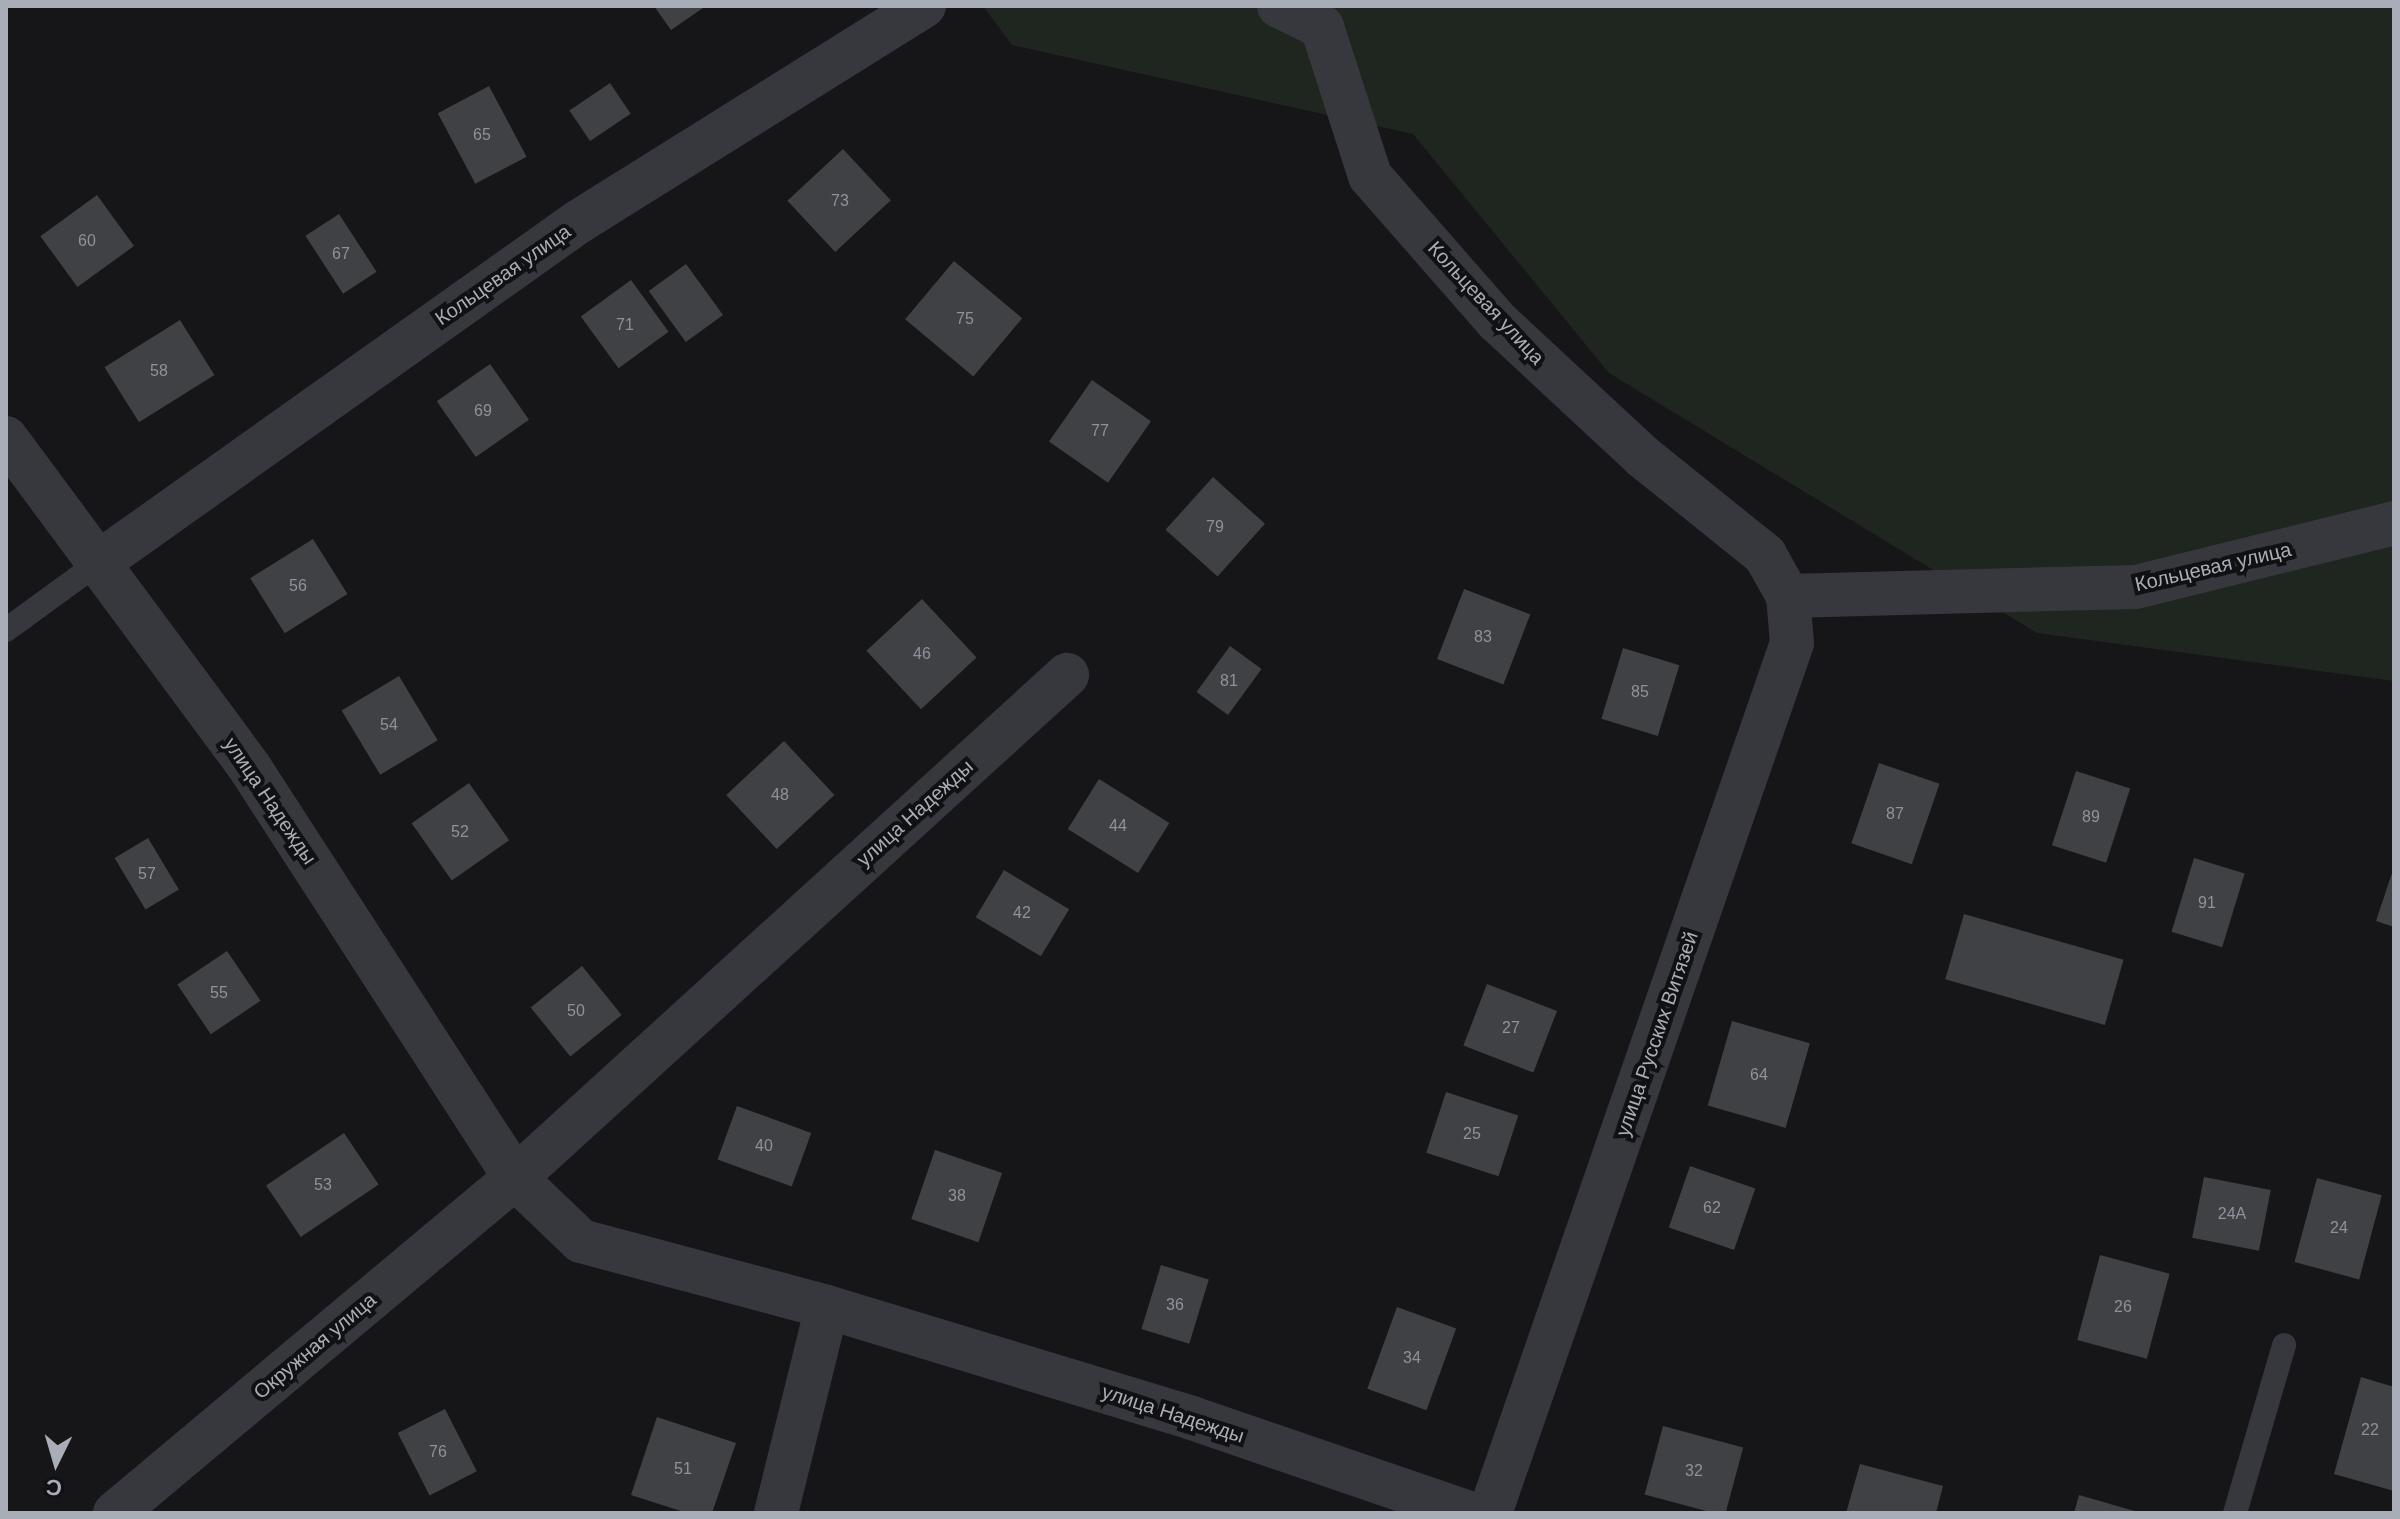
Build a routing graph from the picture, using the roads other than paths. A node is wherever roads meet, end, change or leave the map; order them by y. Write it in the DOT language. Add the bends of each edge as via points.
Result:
graph roads {
  1 [pos="924,6"];
  2 [pos="1279,6"];
  3 [pos="6,438"];
  4 [pos="2394,523"];
  5 [pos="1765,555"];
  6 [pos="95,565"];
  7 [pos="1788,596"];
  8 [pos="6,630"];
  9 [pos="1067,675"];
  10 [pos="515,1178"];
  11 [pos="827,1307"];
  12 [pos="2284,1345"];
  13 [pos="115,1513"];
  14 [pos="776,1513"];
  15 [pos="1470,1513"];
  16 [pos="1490,1513"];
  17 [pos="2235,1513"];
  1 -- 6 [label="street, Кольцевая улица" via="578,222"];
  2 -- 5 [label="street, Кольцевая улица" via="1322,27 1370,176 1498,322 1642,456"];
  3 -- 6 [label="street, улица Надежды"];
  4 -- 7 [label="street, Кольцевая улица" via="2136,587"];
  5 -- 7 [label="street, улица Русских Витязей"];
  6 -- 8 [label="lane"];
  6 -- 10 [label="street, улица Надежды" via="250,768"];
  7 -- 16 [label="street, улица Русских Витязей" via="1792,643"];
  9 -- 10 [label="street, улица Надежды"];
  10 -- 11 [label="street, улица Надежды" via="581,1241"];
  10 -- 13 [label="street, Окружная улица"];
  11 -- 14 [label="street"];
  11 -- 15 [label="street, улица Надежды" via="1192,1418"];
  12 -- 17 [label="lane"];
}
